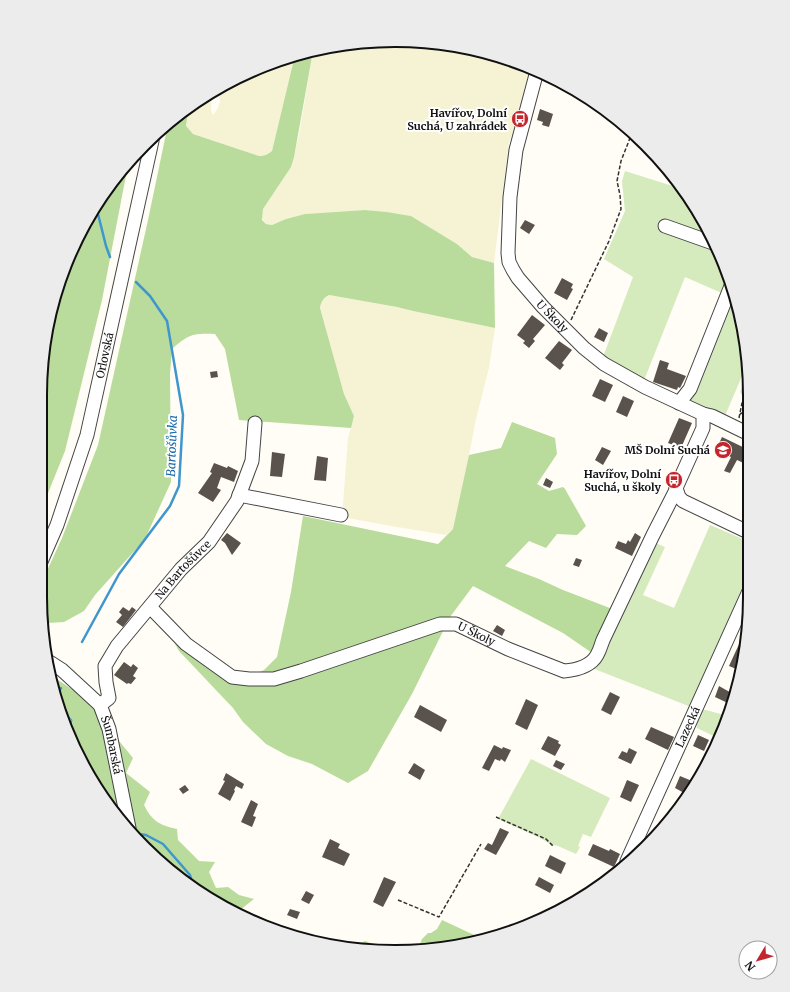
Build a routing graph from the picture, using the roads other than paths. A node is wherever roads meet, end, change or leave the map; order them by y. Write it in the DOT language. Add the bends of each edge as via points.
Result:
graph roads {
  1 [pos="536,77"];
  2 [pos="151,148"];
  3 [pos="665,226"];
  4 [pos="707,241"];
  5 [pos="728,294"];
  6 [pos="679,403"];
  7 [pos="703,414"];
  8 [pos="255,423"];
  9 [pos="743,431"];
  10 [pos="676,490"];
  11 [pos="239,495"];
  12 [pos="341,514"];
  13 [pos="743,530"];
  14 [pos="47,548"];
  15 [pos="743,605"];
  16 [pos="150,607"];
  17 [pos="54,665"];
  18 [pos="100,705"];
  19 [pos="127,819"];
  20 [pos="631,853"];
  1 -- 6 [label="street, U Školy" via="516,150 510,197 509,262 518,278 543,307 584,348 604,364"];
  2 -- 14 [label="street, Orlovská" via="87,435"];
  3 -- 4 [label="street"];
  5 -- 6 [label="street" via="690,389"];
  6 -- 7 [label="street, U Školy"];
  7 -- 9 [label="street"];
  7 -- 10 [label="street, U Školy" via="703,428"];
  8 -- 11 [label="street, Na Bartošůvce" via="252,461"];
  10 -- 13 [label="street" via="683,501"];
  10 -- 16 [label="street, U Školy" via="597,656 585,666 573,670 564,671 508,649 456,624 440,624 274,679 232,677 186,644"];
  11 -- 12 [label="street"];
  11 -- 16 [label="street, Na Bartošůvce" via="209,542 181,569"];
  15 -- 20 [label="street, Lazecká"];
  16 -- 18 [label="street, Na Bartošůvce" via="105,666 109,698"];
  17 -- 18 [label="street, Šumbarská"];
  18 -- 19 [label="street, Šumbarská" via="109,729"];
}
